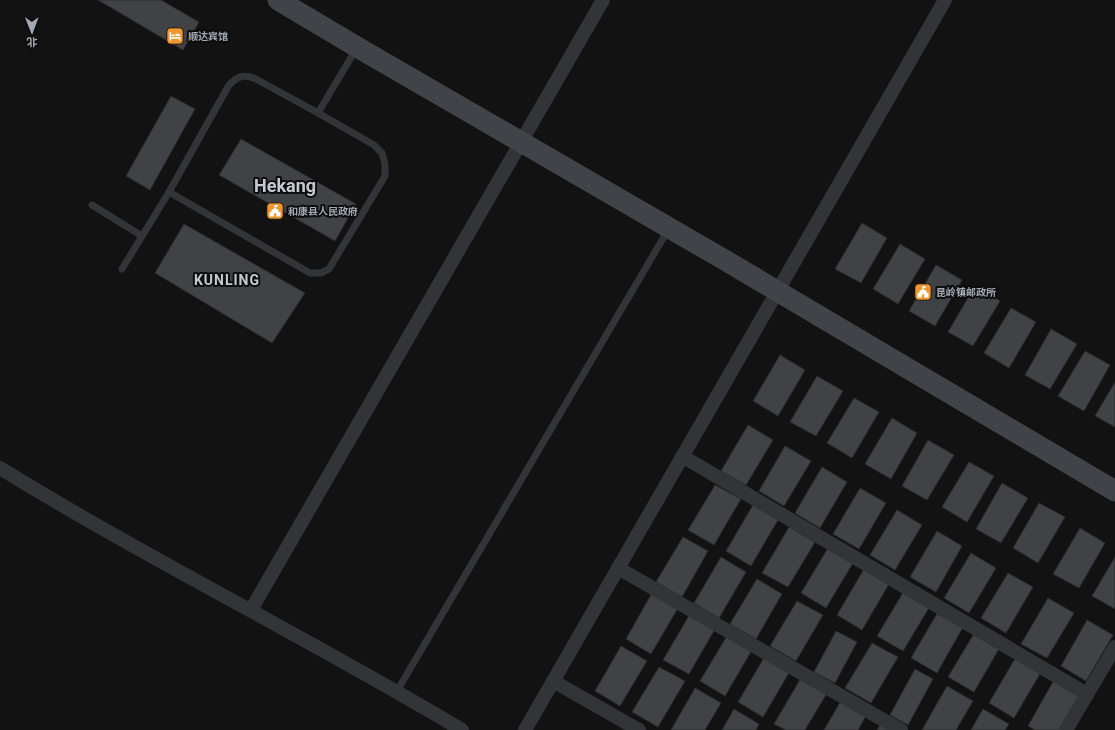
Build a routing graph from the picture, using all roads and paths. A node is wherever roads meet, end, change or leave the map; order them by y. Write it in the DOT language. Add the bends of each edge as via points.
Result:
graph roads {
  1 [pos="278,0"];
  2 [pos="603,0"];
  3 [pos="945,0"];
  4 [pos="357,47"];
  5 [pos="318,113"];
  6 [pos="521,142"];
  7 [pos="169,192"];
  8 [pos="92,205"];
  9 [pos="669,228"];
  10 [pos="142,236"];
  11 [pos="122,269"];
  12 [pos="777,291"];
  13 [pos="682,456"];
  14 [pos="0,468"];
  15 [pos="1115,491"];
  16 [pos="618,568"];
  17 [pos="251,610"];
  18 [pos="1115,647"];
  19 [pos="553,681"];
  20 [pos="397,691"];
  21 [pos="1087,694"];
  22 [pos="462,730"];
  23 [pos="525,730"];
  24 [pos="639,730"];
  25 [pos="901,730"];
  26 [pos="1066,730"];
  1 -- 4 [label="main road"];
  2 -- 6 [label="street"];
  3 -- 12 [label="street"];
  4 -- 5 [label="lane"];
  4 -- 6 [label="main road"];
  5 -- 7 [label="lane" via="256,79 248,76 236,77 229,85"];
  5 -- 7 [label="lane" via="374,145 382,153 385,164 385,176 330,269 321,273 310,273"];
  6 -- 9 [label="main road"];
  6 -- 17 [label="street"];
  7 -- 10 [label="lane"];
  8 -- 10 [label="lane"];
  9 -- 12 [label="main road"];
  9 -- 20 [label="lane"];
  10 -- 11 [label="lane"];
  12 -- 13 [label="street"];
  12 -- 15 [label="main road"];
  13 -- 16 [label="street"];
  13 -- 21 [label="street"];
  14 -- 17 [label="street" via="61,506"];
  16 -- 19 [label="street"];
  16 -- 25 [label="street"];
  17 -- 20 [label="street"];
  18 -- 21 [label="street"];
  19 -- 23 [label="street"];
  19 -- 24 [label="street"];
  20 -- 22 [label="street"];
  21 -- 26 [label="street"];
}
